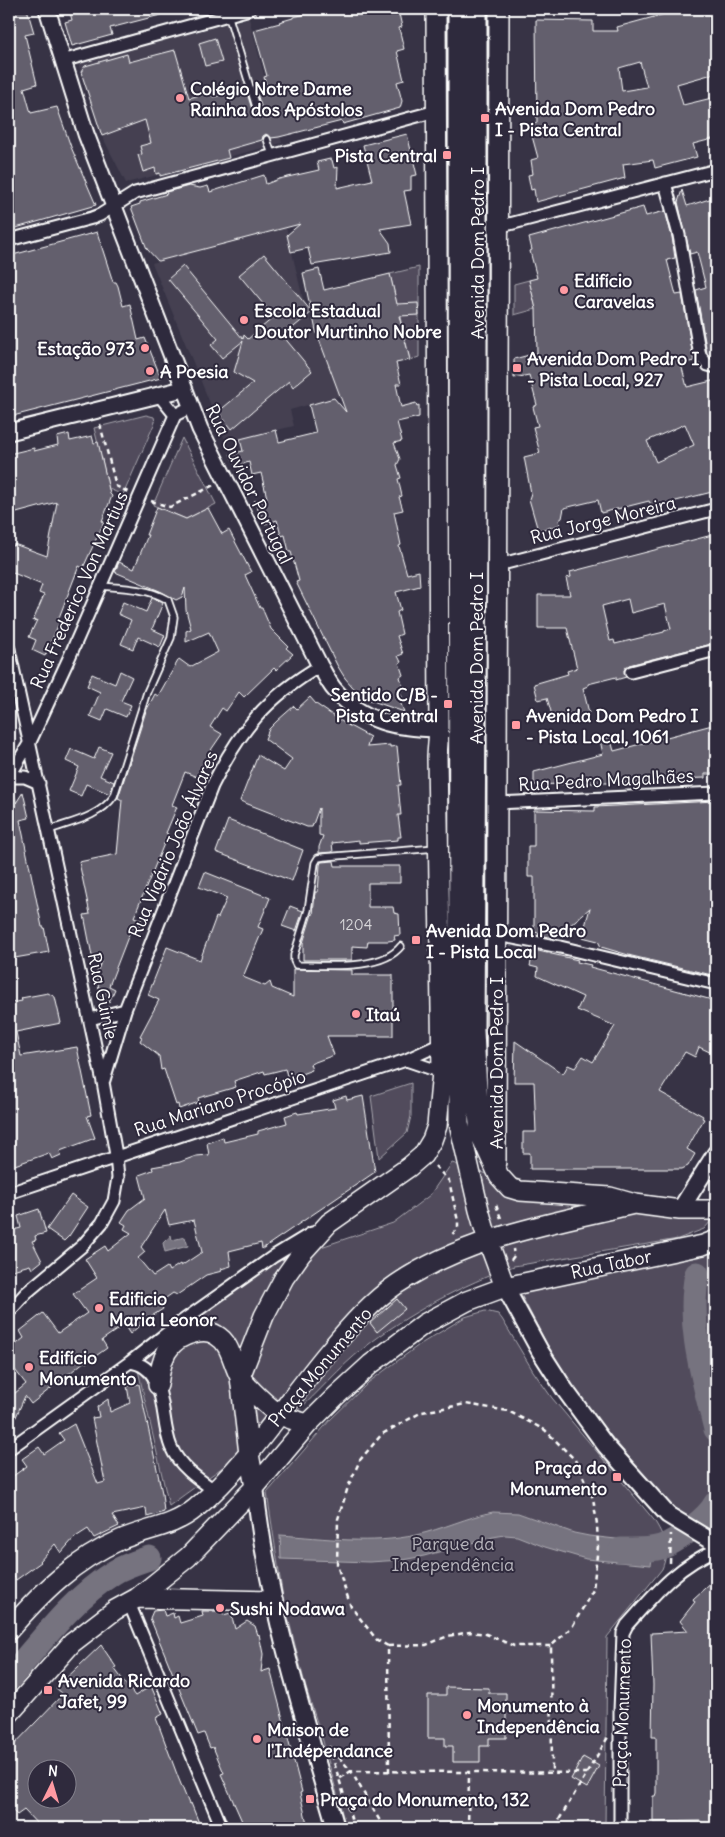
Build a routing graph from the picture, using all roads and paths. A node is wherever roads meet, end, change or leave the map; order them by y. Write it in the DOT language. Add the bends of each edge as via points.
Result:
graph roads {
  1 [pos="47,9"];
  2 [pos="250,9"];
  3 [pos="436,9"];
  4 [pos="458,9"];
  5 [pos="477,9"];
  6 [pos="498,9"];
  7 [pos="228,14"];
  8 [pos="62,62"];
  9 [pos="256,107"];
  10 [pos="436,111"];
  11 [pos="267,139"];
  12 [pos="272,155"];
  13 [pos="716,170"];
  14 [pos="665,183"];
  15 [pos="114,206"];
  16 [pos="437,226"];
  17 [pos="468,227"];
  18 [pos="498,227"];
  19 [pos="9,240"];
  20 [pos="712,366"];
  21 [pos="498,386"];
  22 [pos="184,389"];
  23 [pos="159,395"];
  24 [pos="191,406"];
  25 [pos="175,415"];
  26 [pos="477,416"];
  27 [pos="9,432"];
  28 [pos="716,509"];
  29 [pos="498,565"];
  30 [pos="100,586"];
  31 [pos="9,649"];
  32 [pos="716,650"];
  33 [pos="320,666"];
  34 [pos="631,672"];
  35 [pos="439,729"];
  36 [pos="30,742"];
  37 [pos="9,777"];
  38 [pos="39,783"];
  39 [pos="716,793"];
  40 [pos="497,803"];
  41 [pos="49,830"];
  42 [pos="440,848"];
  43 [pos="497,936"];
  44 [pos="401,946"];
  45 [pos="716,984"];
  46 [pos="124,1010"];
  47 [pos="496,1018"];
  48 [pos="90,1019"];
  49 [pos="467,1034"];
  50 [pos="442,1044"];
  51 [pos="406,1060"];
  52 [pos="442,1072"];
  53 [pos="460,1081"];
  54 [pos="103,1082"];
  55 [pos="716,1153"];
  56 [pos="116,1156"];
  57 [pos="435,1166"];
  58 [pos="496,1166"];
  59 [pos="9,1192"];
  60 [pos="635,1204"];
  61 [pos="680,1210"];
  62 [pos="716,1210"];
  63 [pos="329,1223"];
  64 [pos="450,1236"];
  65 [pos="716,1240"];
  66 [pos="488,1241"];
  67 [pos="511,1243"];
  68 [pos="510,1260"];
  69 [pos="505,1287"];
  70 [pos="9,1312"];
  71 [pos="130,1362"];
  72 [pos="240,1377"];
  73 [pos="158,1385"];
  74 [pos="279,1414"];
  75 [pos="308,1424"];
  76 [pos="9,1449"];
  77 [pos="248,1454"];
  78 [pos="255,1487"];
  79 [pos="214,1490"];
  80 [pos="673,1527"];
  81 [pos="714,1545"];
  82 [pos="672,1549"];
  83 [pos="133,1600"];
  84 [pos="273,1601"];
  85 [pos="9,1630"];
  86 [pos="388,1646"];
  87 [pos="551,1646"];
  88 [pos="9,1714"];
  89 [pos="620,1716"];
  90 [pos="329,1744"];
  91 [pos="331,1752"];
  92 [pos="351,1772"];
  93 [pos="389,1772"];
  94 [pos="469,1773"];
  95 [pos="552,1773"];
  96 [pos="587,1773"];
  97 [pos="339,1779"];
  98 [pos="222,1828"];
  99 [pos="336,1828"];
  100 [pos="354,1828"];
  101 [pos="384,1828"];
  102 [pos="468,1828"];
  103 [pos="554,1828"];
  104 [pos="620,1828"];
  1 -- 8 [label="street, Rua Ouvidor Portugal"];
  2 -- 7 [label="street"];
  3 -- 10 [label="main road"];
  4 -- 17 [label="main road, Avenida Dom Pedro I"];
  5 -- 17 [label="main road, Avenida Dom Pedro I"];
  6 -- 18 [label="main road, Avenida Dom Pedro I"];
  7 -- 8 [label="street"];
  7 -- 9 [label="lane"];
  8 -- 15 [label="street, Rua Ouvidor Portugal"];
  10 -- 12 [label="street"];
  10 -- 16 [label="main road"];
  11 -- 12 [label="lane"];
  12 -- 15 [label="street" via="136,193"];
  13 -- 14 [label="street"];
  14 -- 18 [label="street"];
  14 -- 20 [label="street" via="679,235 700,356"];
  15 -- 19 [label="street" via="92,218"];
  15 -- 22 [label="street, Rua Ouvidor Portugal"];
  16 -- 17 [label="main road"];
  16 -- 35 [label="main road"];
  17 -- 18 [label="main road"];
  17 -- 26 [label="main road, Avenida Dom Pedro I"];
  17 -- 49 [label="main road, Avenida Dom Pedro I"];
  18 -- 21 [label="main road, Avenida Dom Pedro I"];
  21 -- 26 [label="main road"];
  21 -- 29 [label="main road, Avenida Dom Pedro I"];
  22 -- 23 [label="street"];
  22 -- 24 [label="street, Rua Ouvidor Portugal"];
  23 -- 25 [label="street"];
  23 -- 27 [label="street"];
  24 -- 25 [label="street"];
  24 -- 33 [label="street, Rua Ouvidor Portugal" via="204,440"];
  25 -- 30 [label="street, Rua Frederico Von Martius"];
  26 -- 49 [label="main road, Avenida Dom Pedro I"];
  28 -- 29 [label="street, Rua Jorge Moreira"];
  29 -- 40 [label="main road, Avenida Dom Pedro I"];
  30 -- 36 [label="street, Rua Frederico Von Martius"];
  30 -- 41 [label="lane" via="136,589 168,600 174,617 171,638 147,692 114,796 108,805 93,814"];
  31 -- 36 [label="street, Rua Guinle"];
  32 -- 34 [label="street"];
  33 -- 35 [label="street, Rua Ouvidor Portugal" via="334,689 371,719"];
  33 -- 46 [label="street, Rua Vigário João Álvares" via="275,696 255,718 223,764"];
  35 -- 42 [label="main road"];
  36 -- 37 [label="street, Rua Frederico Von Martius"];
  36 -- 38 [label="street, Rua Guinle"];
  37 -- 38 [label="street, Rua Frederico Von Martius" via="25,777"];
  38 -- 41 [label="street, Rua Guinle"];
  39 -- 40 [label="street, Rua Pedro Magalhães"];
  40 -- 43 [label="main road, Avenida Dom Pedro I"];
  41 -- 48 [label="street, Rua Guinle"];
  42 -- 44 [label="lane" via="324,857 315,863 308,910 294,955 296,965 361,964 396,953"];
  42 -- 50 [label="main road"];
  43 -- 45 [label="street" via="560,947"];
  43 -- 47 [label="main road, Avenida Dom Pedro I"];
  46 -- 48 [label="street"];
  46 -- 54 [label="street, Rua Vigário João Álvares"];
  47 -- 49 [label="main road"];
  47 -- 58 [label="main road, Avenida Dom Pedro I"];
  48 -- 54 [label="street, Rua Guinle"];
  49 -- 50 [label="main road"];
  49 -- 53 [label="main road, Avenida Dom Pedro I"];
  49 -- 58 [label="main road, Avenida Dom Pedro I" via="480,1134"];
  50 -- 51 [label="street, Rua Mariano Procópio"];
  50 -- 52 [label="main road"];
  51 -- 52 [label="street"];
  51 -- 56 [label="street, Rua Mariano Procópio"];
  52 -- 53 [label="street"];
  52 -- 63 [label="main road, Praça Monumento" via="437,1126 423,1155"];
  53 -- 66 [label="main road, Avenida Dom Pedro I" via="459,1123 475,1199"];
  54 -- 56 [label="street, Rua Guinle"];
  55 -- 61 [label="main road"];
  56 -- 59 [label="street, Rua Mariano Procópio"];
  56 -- 70 [label="street, Rua Guinle" via="118,1178 114,1201 102,1223 82,1246 26,1293"];
  57 -- 64 [label="path" via="449,1181 458,1221 458,1229"];
  58 -- 60 [label="main road" via="499,1176 510,1188 520,1191 610,1197"];
  60 -- 61 [label="main road"];
  60 -- 66 [label="main road"];
  61 -- 62 [label="main road"];
  63 -- 71 [label="street" via="274,1256"];
  63 -- 72 [label="main road, Praça Monumento" via="284,1278 264,1316"];
  65 -- 69 [label="main road, Rua Tabor"];
  66 -- 69 [label="main road"];
  66 -- 74 [label="main road, Praça Monumento" via="433,1262 396,1285 366,1310"];
  67 -- 68 [label="path" via="514,1256"];
  69 -- 75 [label="main road, Praça Monumento" via="467,1301 424,1324 371,1364"];
  69 -- 80 [label="main road" via="540,1351 586,1419 668,1515"];
  71 -- 73 [label="street" via="146,1368"];
  71 -- 76 [label="street"];
  72 -- 73 [label="main road" via="225,1342 215,1334 202,1331 184,1336 168,1350 160,1364"];
  72 -- 74 [label="main road"];
  72 -- 77 [label="main road, Praça Monumento"];
  73 -- 79 [label="street" via="170,1446 185,1467"];
  74 -- 75 [label="main road"];
  74 -- 77 [label="main road, Praça Monumento"];
  75 -- 78 [label="main road, Praça Monumento"];
  77 -- 78 [label="main road, Praça Monumento"];
  77 -- 79 [label="main road"];
  78 -- 83 [label="main road" via="188,1557"];
  78 -- 84 [label="main road, Praça Monumento"];
  79 -- 85 [label="main road" via="176,1522 121,1539 82,1560 45,1590"];
  80 -- 81 [label="main road"];
  80 -- 82 [label="path"];
  81 -- 89 [label="street, Praça Monumento" via="669,1579 627,1625 622,1642"];
  83 -- 84 [label="main road"];
  83 -- 88 [label="main road" via="72,1643"];
  83 -- 98 [label="street"];
  84 -- 99 [label="main road, Praça Monumento"];
  86 -- 87 [label="path" via="426,1645 470,1632 486,1634 514,1646"];
  86 -- 87 [label="path" via="377,1640 351,1607 337,1565 338,1519 348,1487 360,1460 382,1434 422,1412 466,1404 508,1411 545,1430 575,1460 593,1498 598,1546 592,1590 572,1627"];
  86 -- 93 [label="path"];
  87 -- 95 [label="path"];
  89 -- 96 [label="path"];
  89 -- 104 [label="street, Praça Monumento"];
  90 -- 91 [label="path"];
  91 -- 92 [label="path" via="337,1754"];
  91 -- 97 [label="path"];
  92 -- 93 [label="path"];
  92 -- 97 [label="path"];
  92 -- 101 [label="path"];
  93 -- 94 [label="path"];
  94 -- 95 [label="path"];
  94 -- 102 [label="path"];
  95 -- 96 [label="path"];
  96 -- 103 [label="path"];
  97 -- 100 [label="path"];
}
